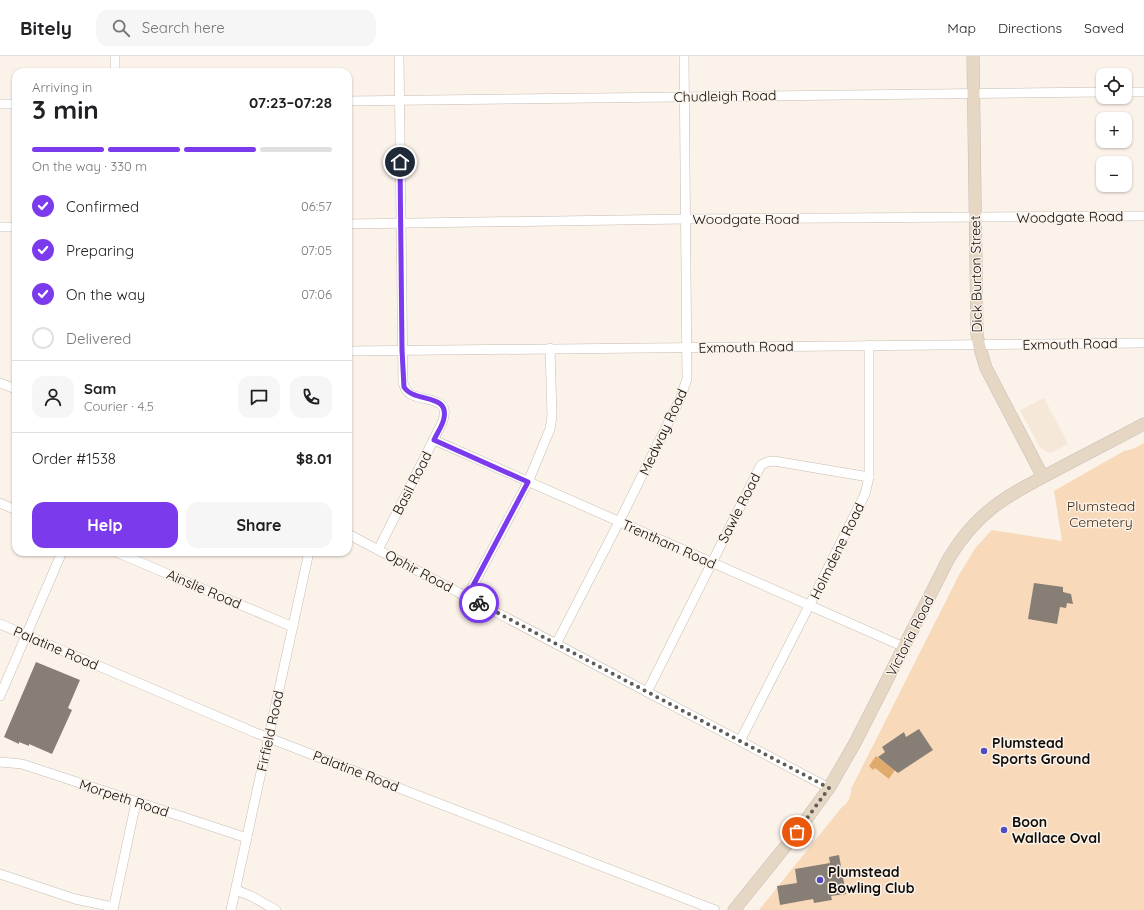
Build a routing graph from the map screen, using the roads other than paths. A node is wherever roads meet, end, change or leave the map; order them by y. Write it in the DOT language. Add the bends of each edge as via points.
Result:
graph roads {
  1 [pos="115,56"];
  2 [pos="399,56"];
  3 [pos="684,56"];
  4 [pos="973,56"];
  5 [pos="115,68"];
  6 [pos="1096,92"];
  7 [pos="1132,92"];
  8 [pos="1144,92"];
  9 [pos="973,94"];
  10 [pos="684,97"];
  11 [pos="352,100"];
  12 [pos="400,100"];
  13 [pos="0,104"];
  14 [pos="12,104"];
  15 [pos="1144,216"];
  16 [pos="975,218"];
  17 [pos="685,220"];
  18 [pos="401,223"];
  19 [pos="352,224"];
  20 [pos="0,227"];
  21 [pos="12,227"];
  22 [pos="1144,343"];
  23 [pos="869,345"];
  24 [pos="979,345"];
  25 [pos="686,347"];
  26 [pos="550,348"];
  27 [pos="402,350"];
  28 [pos="352,351"];
  29 [pos="0,383"];
  30 [pos="12,388"];
  31 [pos="1144,424"];
  32 [pos="434,440"];
  33 [pos="869,477"];
  34 [pos="1043,477"];
  35 [pos="528,482"];
  36 [pos="0,503"];
  37 [pos="12,508"];
  38 [pos="619,522"];
  39 [pos="352,536"];
  40 [pos="378,550"];
  41 [pos="60,556"];
  42 [pos="125,556"];
  43 [pos="308,556"];
  44 [pos="712,562"];
  45 [pos="467,597"];
  46 [pos="810,606"];
  47 [pos="0,624"];
  48 [pos="293,627"];
  49 [pos="26,635"];
  50 [pos="556,644"];
  51 [pos="904,647"];
  52 [pos="647,692"];
  53 [pos="0,696"];
  54 [pos="269,738"];
  55 [pos="740,741"];
  56 [pos="0,762"];
  57 [pos="829,788"];
  58 [pos="136,802"];
  59 [pos="247,838"];
  60 [pos="0,874"];
  61 [pos="236,890"];
  62 [pos="113,908"];
  63 [pos="231,910"];
  64 [pos="276,910"];
  65 [pos="716,910"];
  66 [pos="734,910"];
  1 -- 5 [label="street"];
  2 -- 12 [label="street, Basil Road"];
  3 -- 10 [label="street, Medway Road"];
  4 -- 9 [label="street, Dick Burton Street"];
  6 -- 9 [label="street, Chudleigh Road"];
  7 -- 8 [label="street"];
  9 -- 10 [label="street, Chudleigh Road"];
  9 -- 16 [label="street, Dick Burton Street"];
  10 -- 12 [label="street, Chudleigh Road"];
  10 -- 17 [label="street, Medway Road"];
  11 -- 12 [label="street, Chudleigh Road"];
  12 -- 18 [label="street, Basil Road"];
  13 -- 14 [label="street"];
  15 -- 16 [label="street, Woodgate Road"];
  16 -- 17 [label="street, Woodgate Road"];
  16 -- 24 [label="street, Dick Burton Street" via="976,318"];
  17 -- 18 [label="street, Woodgate Road"];
  17 -- 25 [label="street, Medway Road"];
  18 -- 19 [label="street, Woodgate Road"];
  18 -- 27 [label="street, Basil Road"];
  20 -- 21 [label="street"];
  22 -- 24 [label="street, Exmouth Road"];
  23 -- 24 [label="street, Exmouth Road"];
  23 -- 25 [label="street, Exmouth Road"];
  23 -- 33 [label="street, Holmdene Road"];
  24 -- 34 [label="street, Dick Burton Street" via="986,368"];
  25 -- 26 [label="street, Exmouth Road"];
  25 -- 38 [label="street, Medway Road" via="686,379 683,391"];
  26 -- 27 [label="street, Exmouth Road"];
  26 -- 35 [label="street" via="550,430"];
  27 -- 28 [label="street, Exmouth Road"];
  27 -- 32 [label="street, Basil Road" via="403,383 406,390 412,395 437,401 444,411 444,419"];
  29 -- 30 [label="street"];
  31 -- 34 [label="street, Victoria Road"];
  32 -- 35 [label="street, Trentham Road"];
  32 -- 40 [label="street, Basil Road"];
  33 -- 44 [label="street, Sawle Road" via="774,461 764,463 758,470"];
  33 -- 46 [label="street, Holmdene Road" via="862,503"];
  34 -- 51 [label="street, Victoria Road" via="993,506 963,537 949,558"];
  35 -- 38 [label="street, Trentham Road"];
  35 -- 45 [label="street"];
  36 -- 37 [label="street"];
  38 -- 44 [label="street, Trentham Road"];
  38 -- 50 [label="street, Medway Road"];
  39 -- 40 [label="street, Ophir Road"];
  40 -- 45 [label="street, Ophir Road"];
  41 -- 49 [label="street"];
  42 -- 48 [label="street, Ainslie Road"];
  43 -- 48 [label="street, Firfield Road"];
  44 -- 46 [label="street, Trentham Road"];
  44 -- 52 [label="street, Sawle Road"];
  45 -- 50 [label="street, Ophir Road"];
  46 -- 51 [label="street, Trentham Road"];
  46 -- 55 [label="street, Holmdene Road"];
  47 -- 49 [label="street, Palatine Road"];
  48 -- 54 [label="street, Firfield Road"];
  49 -- 53 [label="street"];
  49 -- 54 [label="street, Palatine Road"];
  50 -- 52 [label="street, Ophir Road"];
  51 -- 57 [label="street, Victoria Road"];
  52 -- 55 [label="street, Ophir Road"];
  54 -- 59 [label="street, Firfield Road"];
  54 -- 65 [label="street, Palatine Road"];
  55 -- 57 [label="street, Ophir Road"];
  56 -- 58 [label="street, Morpeth Road" via="22,764"];
  57 -- 66 [label="street, Victoria Road"];
  58 -- 59 [label="street, Morpeth Road"];
  58 -- 62 [label="street"];
  59 -- 61 [label="street, Firfield Road"];
  60 -- 62 [label="street" via="75,899"];
  61 -- 63 [label="street, Firfield Road"];
  61 -- 64 [label="street"];
}
